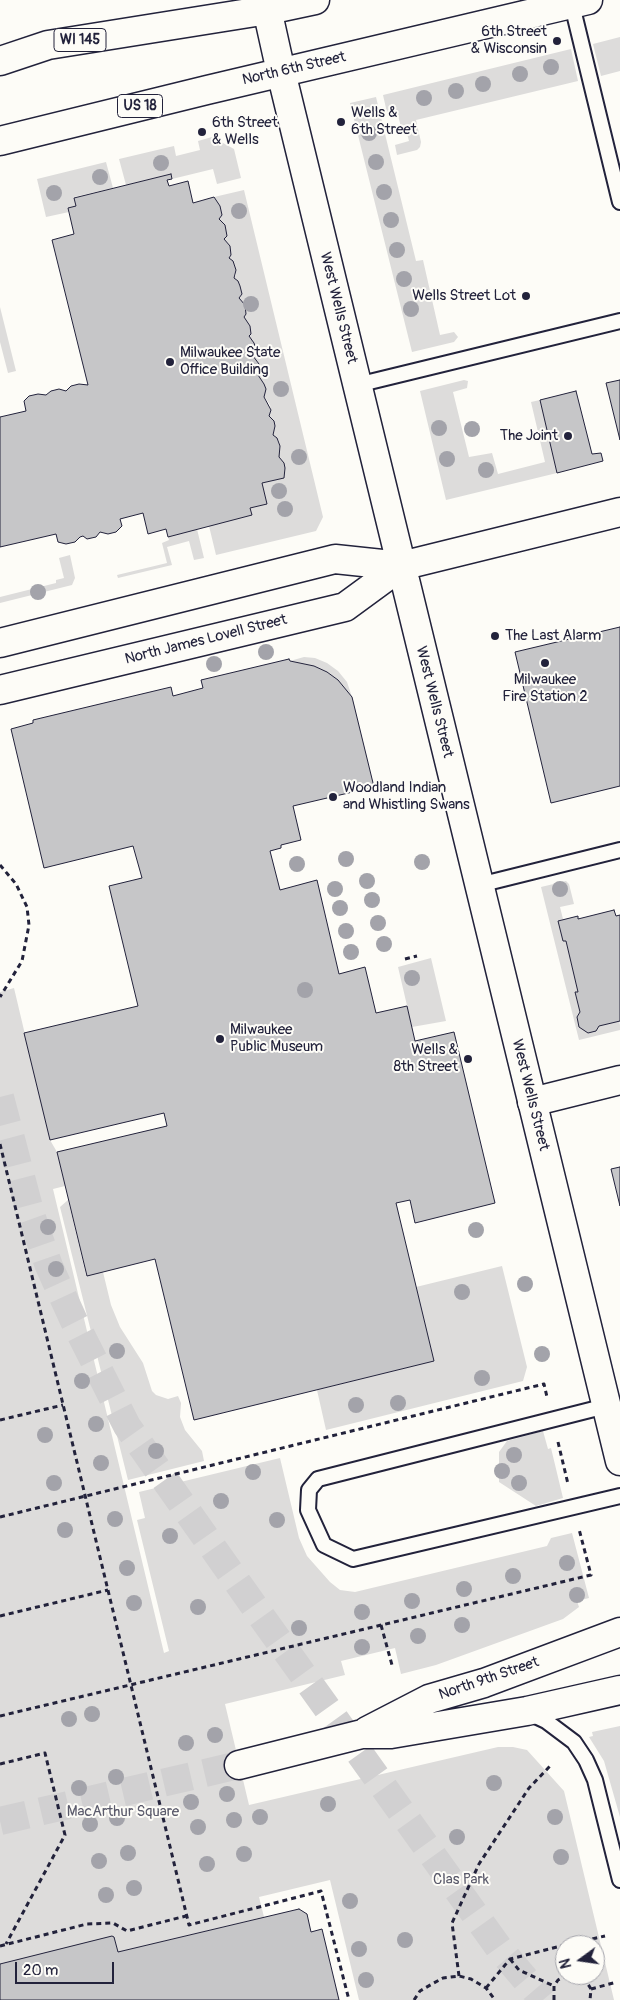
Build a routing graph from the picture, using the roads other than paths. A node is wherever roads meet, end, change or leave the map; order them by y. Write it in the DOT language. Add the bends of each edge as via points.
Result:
graph roads {
  1 [pos="315,0"];
  2 [pos="577,1"];
  3 [pos="267,5"];
  4 [pos="0,61"];
  5 [pos="280,72"];
  6 [pos="0,141"];
  7 [pos="620,202"];
  8 [pos="620,321"];
  9 [pos="357,385"];
  10 [pos="620,512"];
  11 [pos="401,566"];
  12 [pos="0,643"];
  13 [pos="0,690"];
  14 [pos="620,850"];
  15 [pos="479,885"];
  16 [pos="620,1080"];
  17 [pos="532,1102"];
  18 [pos="606,1406"];
  19 [pos="620,1461"];
  20 [pos="620,1496"];
  21 [pos="620,1632"];
  22 [pos="620,1690"];
  23 [pos="527,1711"];
  24 [pos="362,1734"];
  25 [pos="239,1765"];
  26 [pos="620,1880"];
  1 -- 3 [label="street"];
  2 -- 5 [label="street, North 6th Street"];
  2 -- 7 [label="lane"];
  3 -- 4 [label="street, WI 145" via="48,45"];
  3 -- 5 [label="street, West Wells Street"];
  5 -- 6 [label="street, North 6th Street / US 18"];
  5 -- 9 [label="street, West Wells Street"];
  8 -- 9 [label="lane"];
  9 -- 11 [label="street, West Wells Street"];
  10 -- 11 [label="street, North James Lovell Street"];
  11 -- 12 [label="street, North James Lovell Street" via="335,558"];
  11 -- 13 [label="street, North James Lovell Street" via="345,607"];
  11 -- 15 [label="street, West Wells Street"];
  14 -- 15 [label="lane"];
  15 -- 17 [label="street, West Wells Street"];
  16 -- 17 [label="street"];
  17 -- 18 [label="street, West Wells Street"];
  18 -- 19 [label="street, West Wells Street"];
  18 -- 20 [label="lane" via="318,1479 309,1490 308,1510 324,1544 353,1559"];
  21 -- 24 [label="street, North 9th Street" via="484,1683 429,1699"];
  22 -- 23 [label="street, North 9th Street"];
  23 -- 24 [label="street, North 9th Street" via="391,1734"];
  23 -- 26 [label="lane" via="574,1742 586,1760 595,1780"];
  24 -- 25 [label="street, North 9th Street"];
}
